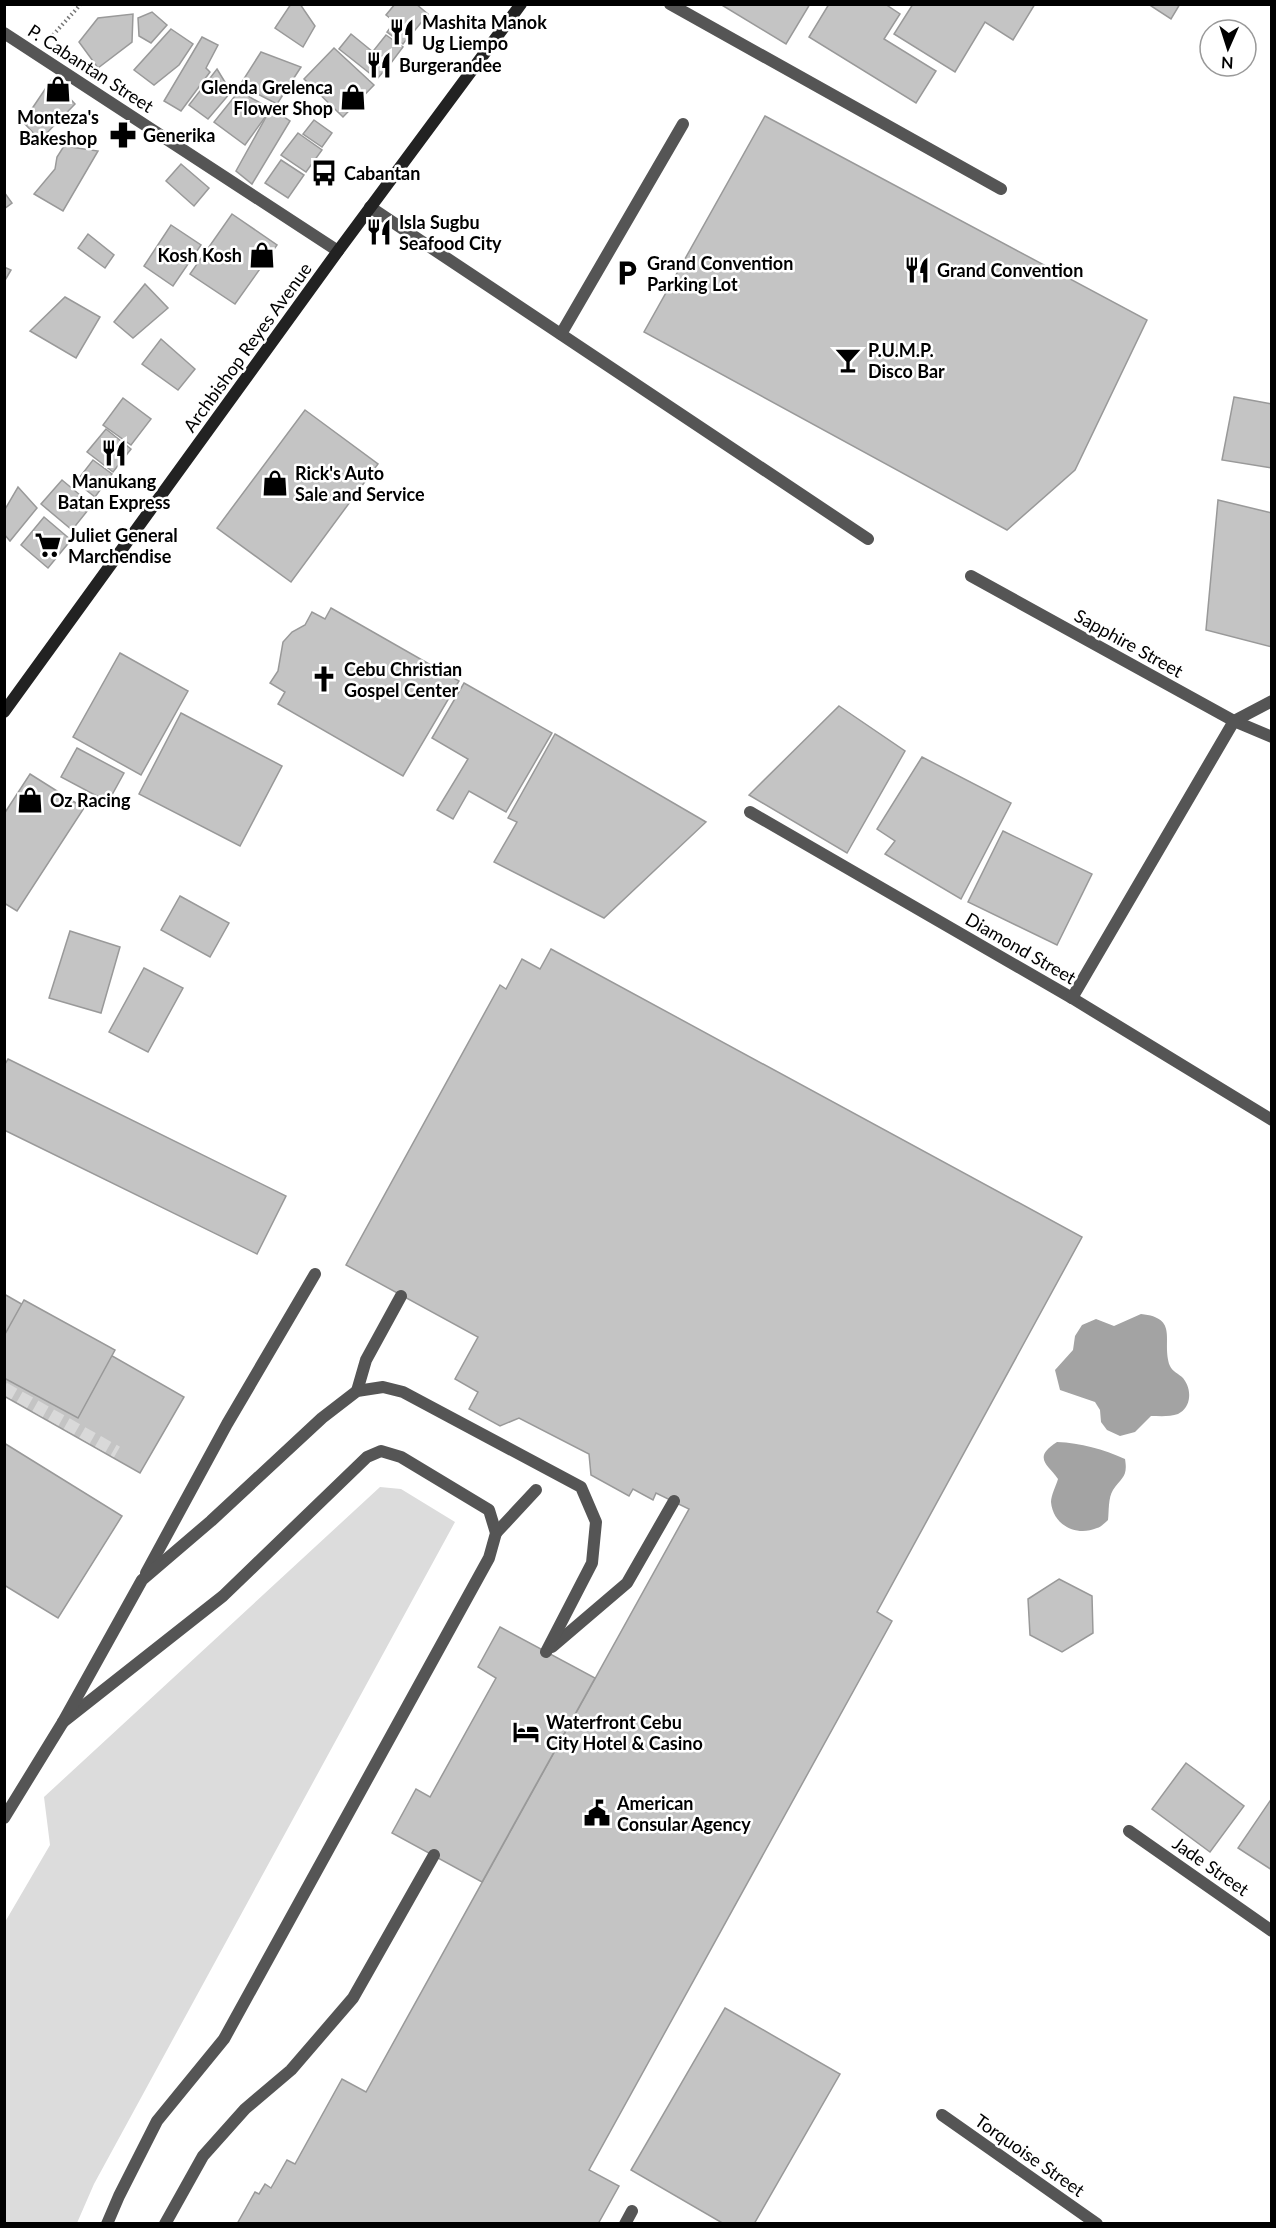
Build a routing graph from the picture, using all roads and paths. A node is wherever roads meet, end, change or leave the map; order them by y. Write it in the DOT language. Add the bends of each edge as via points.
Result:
graph roads {
  1 [pos="81,4"];
  2 [pos="521,4"];
  3 [pos="670,4"];
  4 [pos="4,33"];
  5 [pos="37,54"];
  6 [pos="683,124"];
  7 [pos="1001,189"];
  8 [pos="370,207"];
  9 [pos="338,251"];
  10 [pos="561,334"];
  11 [pos="868,539"];
  12 [pos="971,576"];
  13 [pos="1272,701"];
  14 [pos="4,712"];
  15 [pos="1234,721"];
  16 [pos="1272,737"];
  17 [pos="750,812"];
  18 [pos="1071,998"];
  19 [pos="1272,1120"];
  20 [pos="315,1274"];
  21 [pos="401,1296"];
  22 [pos="357,1391"];
  23 [pos="536,1490"];
  24 [pos="674,1502"];
  25 [pos="496,1533"];
  26 [pos="142,1580"];
  27 [pos="63,1722"];
  28 [pos="4,1818"];
  29 [pos="1129,1831"];
  30 [pos="434,1856"];
  31 [pos="1272,1931"];
  32 [pos="942,2115"];
  33 [pos="632,2211"];
  34 [pos="107,2223"];
  35 [pos="165,2223"];
  36 [pos="625,2223"];
  37 [pos="1096,2223"];
  1 -- 5 [label="path"];
  2 -- 8 [label="main road, Archbishop Reyes Avenue"];
  3 -- 7 [label="street"];
  4 -- 5 [label="street, P. Cabantan Street"];
  5 -- 9 [label="street, P. Cabantan Street"];
  6 -- 10 [label="street"];
  8 -- 9 [label="main road, Archbishop Reyes Avenue"];
  8 -- 10 [label="street"];
  9 -- 14 [label="main road, Archbishop Reyes Avenue"];
  10 -- 11 [label="street"];
  12 -- 15 [label="street, Sapphire Street"];
  13 -- 15 [label="street"];
  15 -- 16 [label="street, Sapphire Street"];
  15 -- 18 [label="street"];
  17 -- 18 [label="street, Diamond Street"];
  18 -- 19 [label="street, Diamond Street"];
  20 -- 26 [label="street"];
  21 -- 22 [label="street" via="366,1360"];
  22 -- 24 [label="street" via="383,1387 403,1392 581,1487 596,1522 592,1563 546,1652 627,1582"];
  22 -- 26 [label="street"];
  23 -- 25 [label="street"];
  25 -- 27 [label="street" via="489,1510 401,1457 381,1451 367,1457 223,1596"];
  25 -- 34 [label="street" via="489,1558 224,2039 157,2121"];
  26 -- 27 [label="street"];
  27 -- 28 [label="street"];
  29 -- 31 [label="street, Jade Street"];
  30 -- 35 [label="street" via="353,1998 291,2070 245,2109 203,2156"];
  32 -- 37 [label="street, Torquoise Street"];
  33 -- 36 [label="street"];
}
